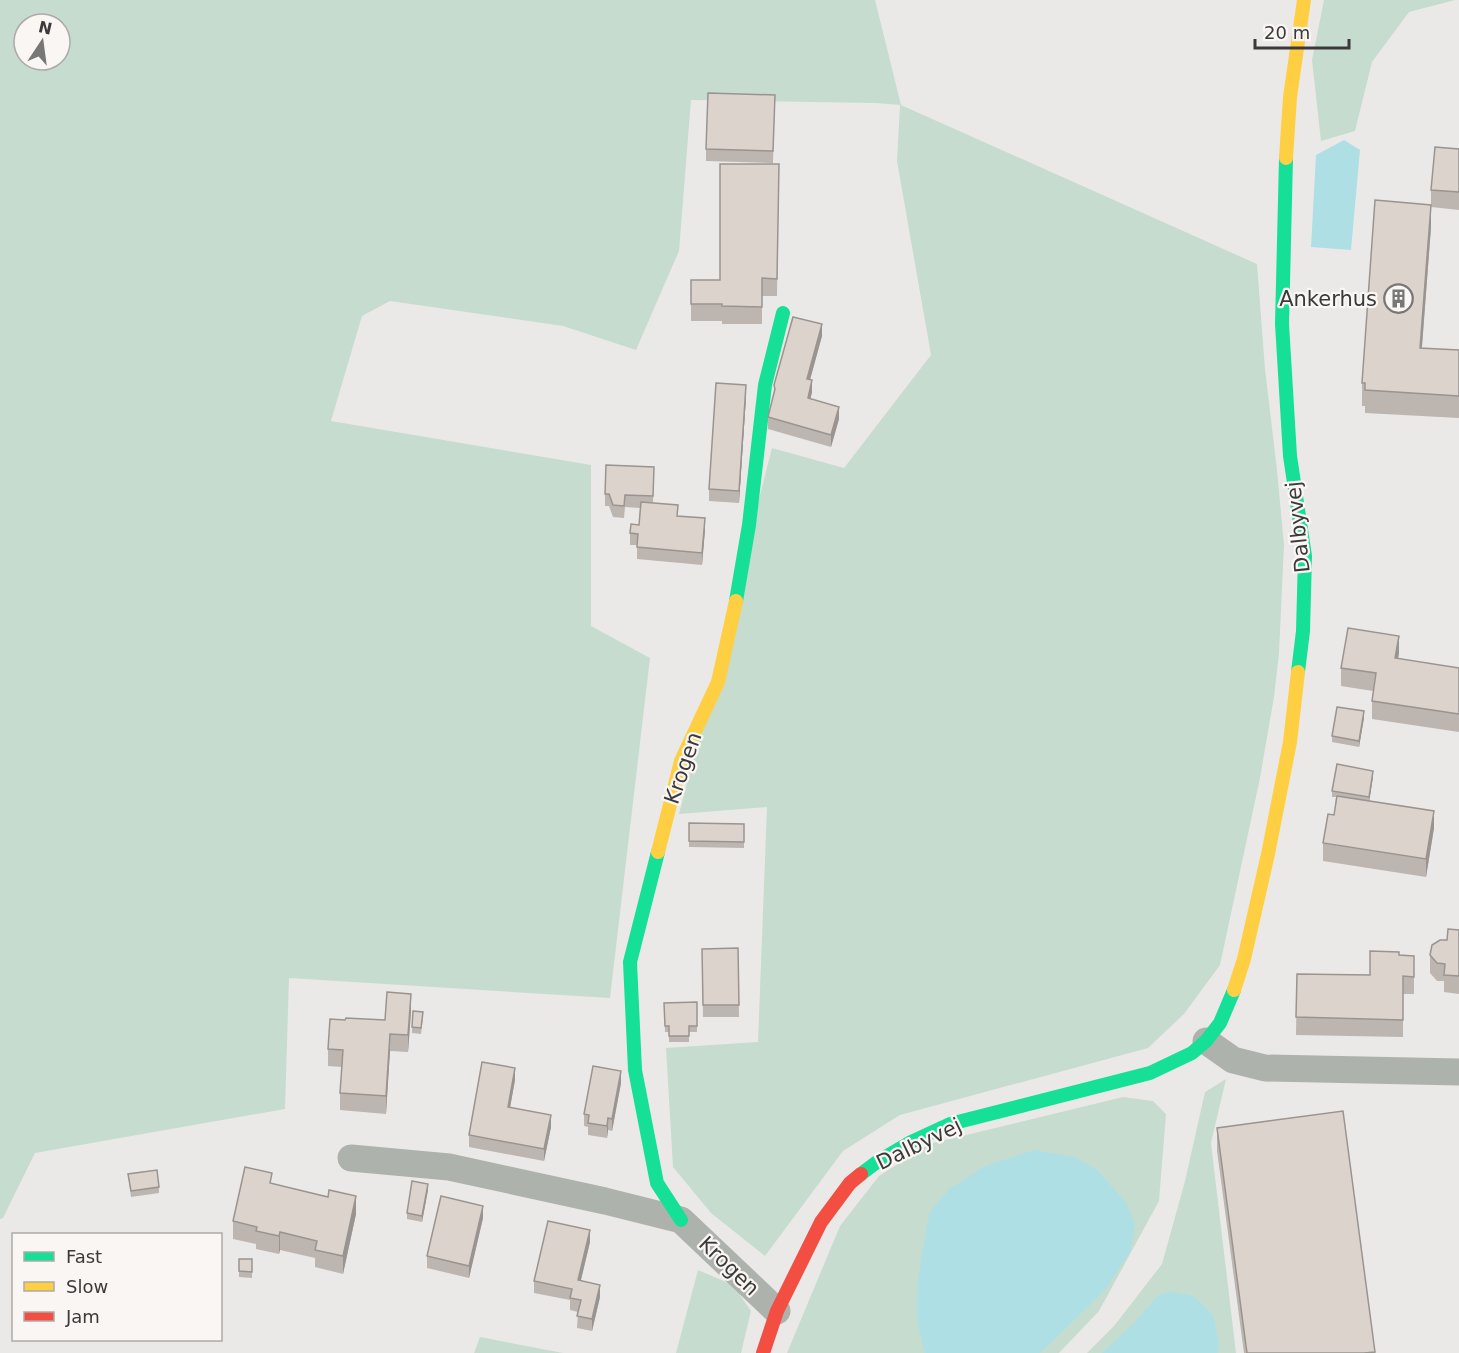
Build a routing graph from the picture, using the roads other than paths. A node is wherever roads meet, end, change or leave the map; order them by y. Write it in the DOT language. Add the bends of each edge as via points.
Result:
graph roads {
  1 [pos="1304,0"];
  2 [pos="783,313"];
  3 [pos="1206,1041"];
  4 [pos="1459,1072"];
  5 [pos="351,1158"];
  6 [pos="681,1220"];
  7 [pos="777,1311"];
  8 [pos="763,1353"];
  1 -- 3 [label="street, Dalbyvej" via="1289,108 1282,324 1290,456 1305,556 1303,631 1290,742 1244,959 1220,1023"];
  2 -- 6 [label="street, Krogen" via="765,385 735,609 717,682 681,761 630,962 635,1070 657,1183"];
  3 -- 4 [label="street" via="1233,1060 1265,1068"];
  3 -- 7 [label="street, Dalbyvej" via="1192,1053 1150,1073 950,1124 877,1162 850,1183 821,1222"];
  5 -- 6 [label="street, Krogen" via="449,1167"];
  6 -- 7 [label="street, Krogen"];
  7 -- 8 [label="street, Dalbyvej"];
}
